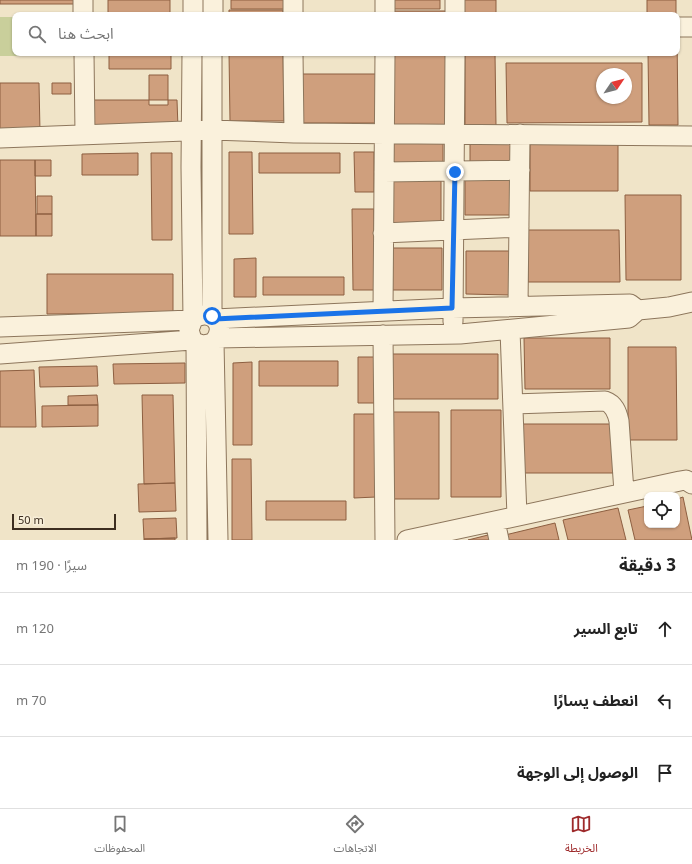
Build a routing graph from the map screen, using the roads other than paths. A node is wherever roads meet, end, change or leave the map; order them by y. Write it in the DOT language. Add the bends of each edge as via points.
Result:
graph roads {
  1 [pos="83,0"];
  2 [pos="193,0"];
  3 [pos="213,0"];
  4 [pos="293,0"];
  5 [pos="385,0"];
  6 [pos="455,0"];
  7 [pos="83,12"];
  8 [pos="193,12"];
  9 [pos="213,12"];
  10 [pos="293,12"];
  11 [pos="385,12"];
  12 [pos="455,12"];
  13 [pos="680,27"];
  14 [pos="692,27"];
  15 [pos="84,56"];
  16 [pos="192,56"];
  17 [pos="212,56"];
  18 [pos="293,56"];
  19 [pos="385,56"];
  20 [pos="455,56"];
  21 [pos="212,130"];
  22 [pos="192,132"];
  23 [pos="294,133"];
  24 [pos="386,133"];
  25 [pos="85,134"];
  26 [pos="455,134"];
  27 [pos="520,134"];
  28 [pos="692,136"];
  29 [pos="0,138"];
  30 [pos="520,170"];
  31 [pos="384,172"];
  32 [pos="455,172"];
  33 [pos="519,227"];
  34 [pos="454,231"];
  35 [pos="383,233"];
  36 [pos="692,302"];
  37 [pos="518,306"];
  38 [pos="452,308"];
  39 [pos="638,310"];
  40 [pos="383,311"];
  41 [pos="203,318"];
  42 [pos="36,325"];
  43 [pos="0,327"];
  44 [pos="510,330"];
  45 [pos="454,334"];
  46 [pos="383,335"];
  47 [pos="216,340"];
  48 [pos="194,341"];
  49 [pos="35,353"];
  50 [pos="0,354"];
  51 [pos="513,404"];
  52 [pos="692,484"];
  53 [pos="624,492"];
  54 [pos="517,516"];
  55 [pos="495,521"];
  56 [pos="197,540"];
  57 [pos="218,540"];
  58 [pos="385,540"];
  59 [pos="407,540"];
  60 [pos="499,540"];
  1 -- 7 [label="street"];
  2 -- 8 [label="street"];
  3 -- 9 [label="street"];
  4 -- 10 [label="street"];
  5 -- 11 [label="street"];
  6 -- 12 [label="street"];
  13 -- 14 [label="street"];
  15 -- 25 [label="street"];
  16 -- 22 [label="street"];
  17 -- 21 [label="street"];
  18 -- 23 [label="street"];
  19 -- 24 [label="street"];
  20 -- 26 [label="street"];
  21 -- 22 [label="street"];
  21 -- 23 [label="street"];
  21 -- 41 [label="street"];
  22 -- 25 [label="street"];
  22 -- 41 [label="street"];
  23 -- 24 [label="street"];
  24 -- 26 [label="street"];
  24 -- 31 [label="street"];
  25 -- 29 [label="street"];
  26 -- 27 [label="street"];
  26 -- 32 [label="street"];
  27 -- 28 [label="street"];
  27 -- 30 [label="street"];
  30 -- 32 [label="street"];
  30 -- 33 [label="street"];
  31 -- 32 [label="street"];
  31 -- 35 [label="street"];
  32 -- 34 [label="street"];
  33 -- 34 [label="street"];
  33 -- 37 [label="street"];
  34 -- 35 [label="street"];
  34 -- 38 [label="street"];
  35 -- 40 [label="street"];
  36 -- 39 [label="street"];
  37 -- 38 [label="street"];
  37 -- 39 [label="street" via="630,304"];
  38 -- 40 [label="street"];
  38 -- 45 [label="street"];
  39 -- 44 [label="street" via="630,318"];
  40 -- 41 [label="street"];
  41 -- 42 [label="street"];
  41 -- 47 [label="street" via="220,328"];
  41 -- 48 [label="street" via="189,330"];
  42 -- 43 [label="street"];
  42 -- 49 [label="street"];
  44 -- 45 [label="street"];
  44 -- 51 [label="street"];
  45 -- 46 [label="street"];
  46 -- 47 [label="street"];
  46 -- 58 [label="street"];
  47 -- 48 [label="street" via="202,345"];
  47 -- 57 [label="street"];
  48 -- 49 [label="street"];
  48 -- 56 [label="street"];
  49 -- 50 [label="street"];
  51 -- 53 [label="street" via="604,401 611,404 617,413"];
  51 -- 54 [label="street"];
  52 -- 53 [label="street" via="686,480"];
  53 -- 54 [label="street"];
  54 -- 55 [label="street"];
  55 -- 59 [label="street"];
  55 -- 60 [label="street"];
}
